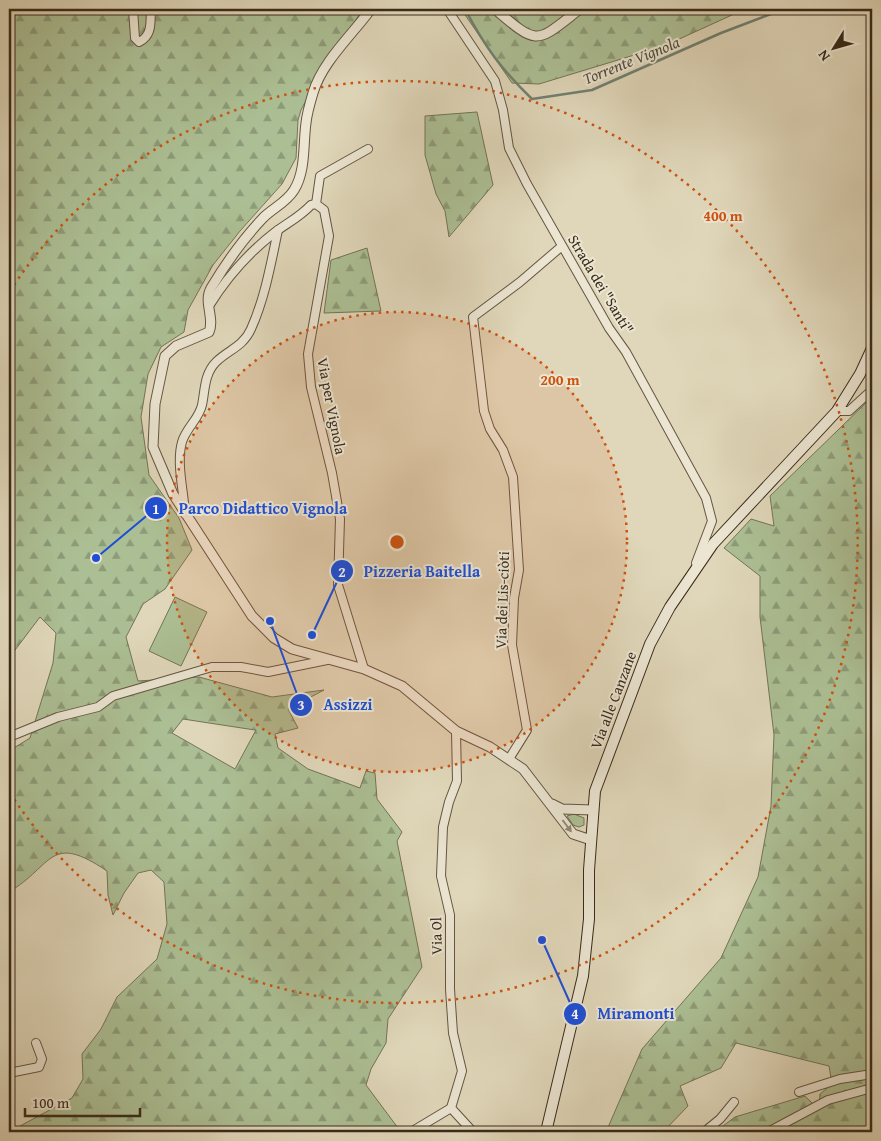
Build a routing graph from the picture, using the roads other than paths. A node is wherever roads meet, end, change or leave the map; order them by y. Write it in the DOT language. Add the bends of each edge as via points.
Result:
graph roads {
  1 [pos="133,9"];
  2 [pos="151,9"];
  3 [pos="371,9"];
  4 [pos="447,9"];
  5 [pos="495,9"];
  6 [pos="580,9"];
  7 [pos="368,149"];
  8 [pos="316,204"];
  9 [pos="278,230"];
  10 [pos="562,246"];
  11 [pos="209,306"];
  12 [pos="872,348"];
  13 [pos="872,390"];
  14 [pos="837,411"];
  15 [pos="186,516"];
  16 [pos="691,575"];
  17 [pos="329,659"];
  18 [pos="364,669"];
  19 [pos="456,731"];
  20 [pos="9,737"];
  21 [pos="509,759"];
  22 [pos="550,803"];
  23 [pos="593,810"];
  24 [pos="591,840"];
  25 [pos="36,1043"];
  26 [pos="9,1073"];
  27 [pos="872,1074"];
  28 [pos="872,1088"];
  29 [pos="799,1092"];
  30 [pos="734,1102"];
  31 [pos="451,1108"];
  32 [pos="411,1132"];
  33 [pos="473,1132"];
  34 [pos="546,1132"];
  35 [pos="704,1132"];
  36 [pos="768,1132"];
  1 -- 2 [label="street" via="135,38 139,42 150,32"];
  3 -- 11 [label="street" via="328,64 314,91 294,190 254,228 232,255 211,289"];
  4 -- 10 [label="street, Strada dei \"Santi\"" via="495,81 509,148"];
  5 -- 6 [label="street" via="528,35 537,37 549,33"];
  7 -- 8 [label="street" via="320,176"];
  8 -- 9 [label="street"];
  8 -- 18 [label="street, Via per Vignola" via="324,210 330,236 308,354 311,387 340,518 338,585"];
  9 -- 11 [label="street" via="227,278"];
  9 -- 15 [label="street" via="264,293 251,329 243,343 216,362 211,370 202,406 182,443"];
  10 -- 16 [label="street, Strada dei \"Santi\"" via="626,352 706,498 712,521"];
  10 -- 21 [label="street, Via dei Lis-ciòti" via="473,317 484,411 512,476 516,523 519,570 512,645 527,730"];
  11 -- 15 [label="street" via="212,325 209,332 176,346 165,356 155,404 153,439 156,459"];
  12 -- 14 [label="main road, Via alle Canzane"];
  13 -- 14 [label="street" via="849,411"];
  14 -- 16 [label="main road, Via alle Canzane" via="713,544"];
  15 -- 17 [label="street" via="252,616 274,638 292,649"];
  16 -- 23 [label="main road, Via alle Canzane" via="650,644 601,772"];
  17 -- 18 [label="street"];
  17 -- 20 [label="street" via="268,672 241,667 212,667 113,696 98,707 58,717"];
  18 -- 19 [label="street" via="402,686"];
  19 -- 21 [label="street"];
  19 -- 31 [label="street, Via Ol" via="457,781 443,827 441,876 450,915 453,1033 462,1070"];
  21 -- 22 [label="street" via="530,776"];
  22 -- 23 [label="street" via="562,809"];
  22 -- 24 [label="street, one-way" via="573,834"];
  23 -- 24 [label="main road, Via alle Canzane"];
  24 -- 34 [label="main road, Via alle Canzane" via="589,919 583,976"];
  25 -- 26 [label="street" via="42,1059 39,1067"];
  27 -- 29 [label="street"];
  28 -- 36 [label="street" via="828,1100"];
  30 -- 35 [label="street"];
  31 -- 32 [label="street"];
  31 -- 33 [label="street"];
}
